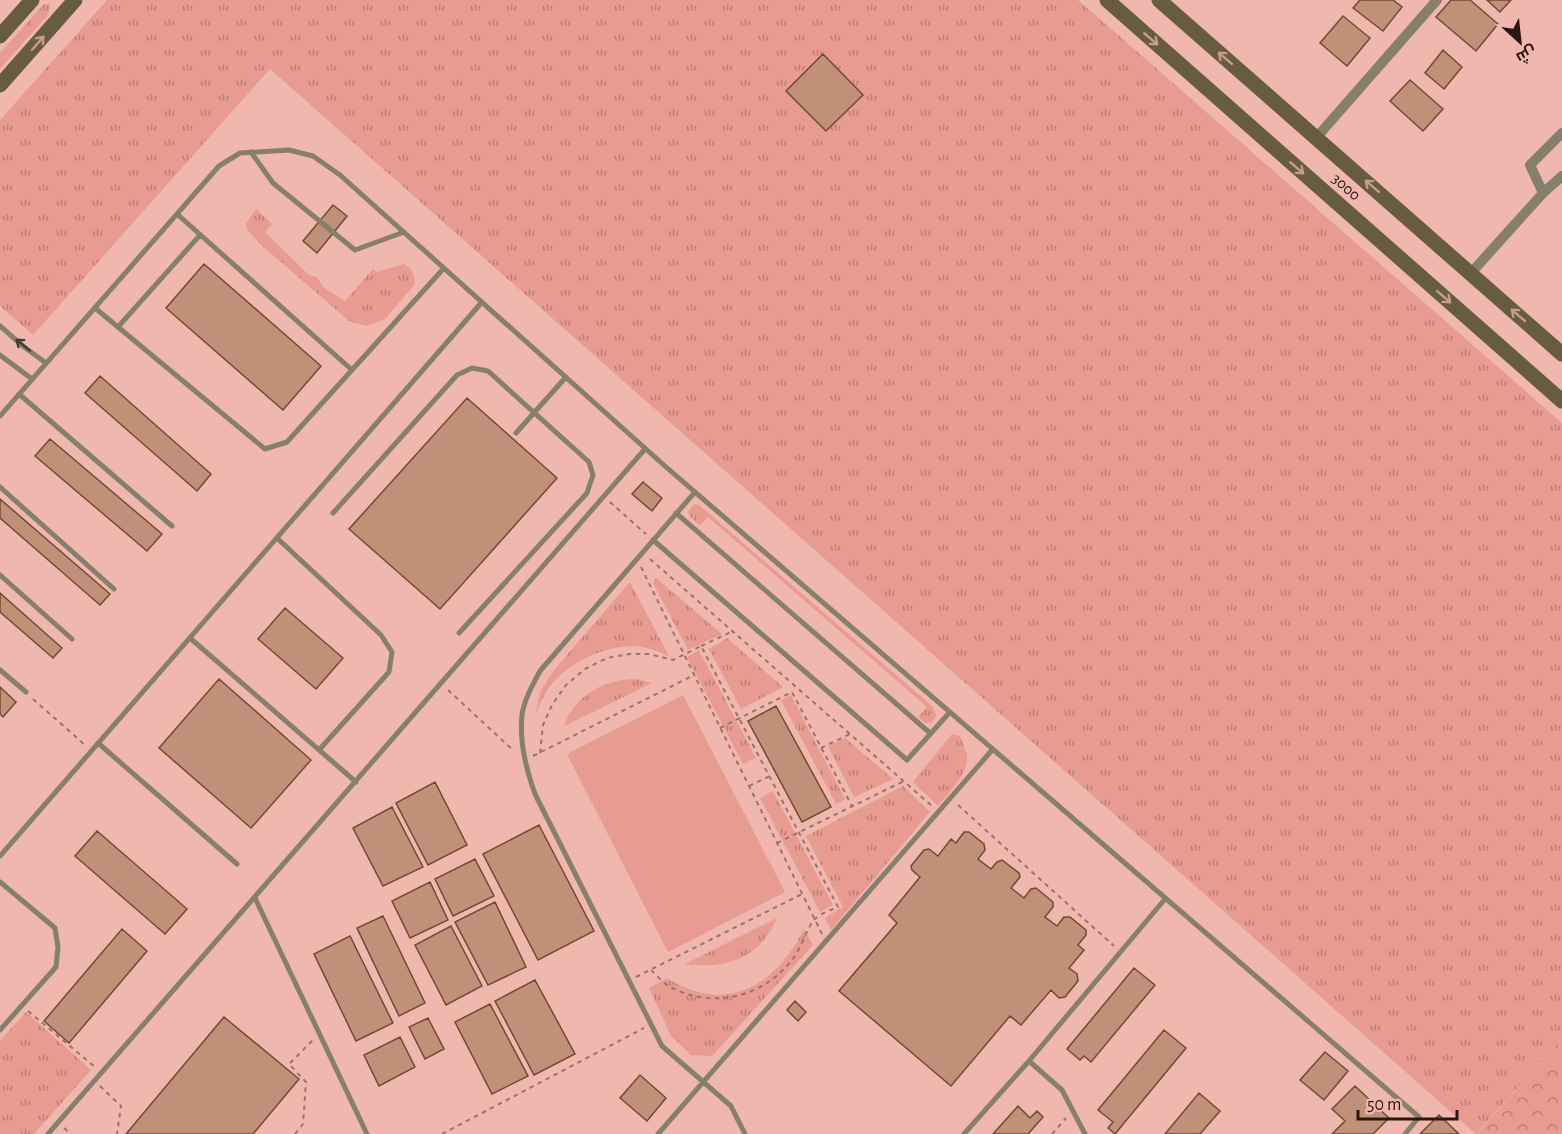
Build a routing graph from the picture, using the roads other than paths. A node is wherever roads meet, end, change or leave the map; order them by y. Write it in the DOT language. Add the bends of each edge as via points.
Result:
graph roads {
  1 [pos="32,0"];
  2 [pos="75,0"];
  3 [pos="1107,0"];
  4 [pos="1159,0"];
  5 [pos="1437,0"];
  6 [pos="0,36"];
  7 [pos="0,85"];
  8 [pos="1562,133"];
  9 [pos="1316,138"];
  10 [pos="251,152"];
  11 [pos="1562,176"];
  12 [pos="1543,194"];
  13 [pos="177,214"];
  14 [pos="404,232"];
  15 [pos="200,235"];
  16 [pos="444,268"];
  17 [pos="1471,273"];
  18 [pos="483,302"];
  19 [pos="95,308"];
  20 [pos="0,326"];
  21 [pos="118,327"];
  22 [pos="1562,354"];
  23 [pos="0,355"];
  24 [pos="46,363"];
  25 [pos="352,370"];
  26 [pos="566,377"];
  27 [pos="32,379"];
  28 [pos="19,394"];
  29 [pos="1562,401"];
  30 [pos="534,412"];
  31 [pos="0,416"];
  32 [pos="516,433"];
  33 [pos="645,448"];
  34 [pos="0,487"];
  35 [pos="695,492"];
  36 [pos="333,513"];
  37 [pos="676,513"];
  38 [pos="172,526"];
  39 [pos="277,538"];
  40 [pos="653,540"];
  41 [pos="0,575"];
  42 [pos="114,589"];
  43 [pos="459,633"];
  44 [pos="190,638"];
  45 [pos="72,639"];
  46 [pos="0,670"];
  47 [pos="26,692"];
  48 [pos="950,711"];
  49 [pos="930,734"];
  50 [pos="98,743"];
  51 [pos="319,750"];
  52 [pos="993,750"];
  53 [pos="356,782"];
  54 [pos="0,856"];
  55 [pos="237,864"];
  56 [pos="0,882"];
  57 [pos="255,898"];
  58 [pos="1165,899"];
  59 [pos="0,1029"];
  60 [pos="1029,1061"];
  61 [pos="703,1082"];
  62 [pos="48,1134"];
  63 [pos="367,1134"];
  64 [pos="658,1134"];
  65 [pos="745,1134"];
  66 [pos="964,1134"];
  67 [pos="1085,1134"];
  68 [pos="1404,1134"];
  1 -- 6 [label="street"];
  7 -- 2 [label="street, one-way"];
  3 -- 29 [label="street, 3000, one-way"];
  9 -- 4 [label="street, one-way"];
  5 -- 9 [label="street"];
  8 -- 12 [label="street" via="1530,165"];
  17 -- 9 [label="street, one-way"];
  10 -- 13 [label="lane" via="240,153 219,166"];
  10 -- 14 [label="lane" via="289,150 313,156"];
  10 -- 14 [label="lane" via="273,183 355,250"];
  11 -- 12 [label="street"];
  12 -- 17 [label="street"];
  13 -- 15 [label="lane"];
  13 -- 19 [label="lane"];
  14 -- 16 [label="lane"];
  15 -- 21 [label="lane"];
  15 -- 25 [label="lane"];
  16 -- 18 [label="lane"];
  16 -- 25 [label="lane"];
  22 -- 17 [label="street, one-way"];
  18 -- 26 [label="lane"];
  18 -- 39 [label="lane"];
  19 -- 21 [label="lane"];
  19 -- 24 [label="lane"];
  24 -- 20 [label="lane, one-way"];
  21 -- 25 [label="lane" via="265,449 287,442"];
  23 -- 27 [label="lane"];
  24 -- 27 [label="lane"];
  26 -- 30 [label="lane"];
  26 -- 33 [label="lane"];
  27 -- 28 [label="lane"];
  28 -- 31 [label="lane"];
  28 -- 38 [label="lane"];
  30 -- 32 [label="lane"];
  30 -- 36 [label="lane" via="488,371 472,368 457,375"];
  30 -- 43 [label="lane" via="589,462 593,475 587,493"];
  33 -- 35 [label="lane"];
  33 -- 53 [label="lane"];
  34 -- 42 [label="lane"];
  35 -- 37 [label="lane"];
  35 -- 48 [label="lane"];
  37 -- 40 [label="lane"];
  37 -- 49 [label="lane"];
  39 -- 44 [label="lane"];
  39 -- 51 [label="lane" via="381,635 392,652 389,672"];
  40 -- 49 [label="lane" via="907,760"];
  40 -- 61 [label="lane" via="540,671 522,714 525,761 535,794 662,1046"];
  41 -- 45 [label="lane"];
  44 -- 50 [label="lane"];
  44 -- 51 [label="lane"];
  46 -- 47 [label="lane"];
  48 -- 49 [label="lane"];
  48 -- 52 [label="lane"];
  50 -- 54 [label="lane"];
  50 -- 55 [label="lane"];
  51 -- 53 [label="lane"];
  52 -- 58 [label="lane"];
  52 -- 61 [label="lane"];
  53 -- 57 [label="lane"];
  56 -- 59 [label="lane" via="55,928 58,947 56,967"];
  57 -- 62 [label="lane"];
  57 -- 63 [label="lane"];
  58 -- 60 [label="lane"];
  58 -- 68 [label="lane" via="1419,1117"];
  60 -- 66 [label="lane"];
  60 -- 67 [label="lane" via="1062,1090"];
  61 -- 64 [label="lane"];
  61 -- 65 [label="lane" via="731,1106"];
}
